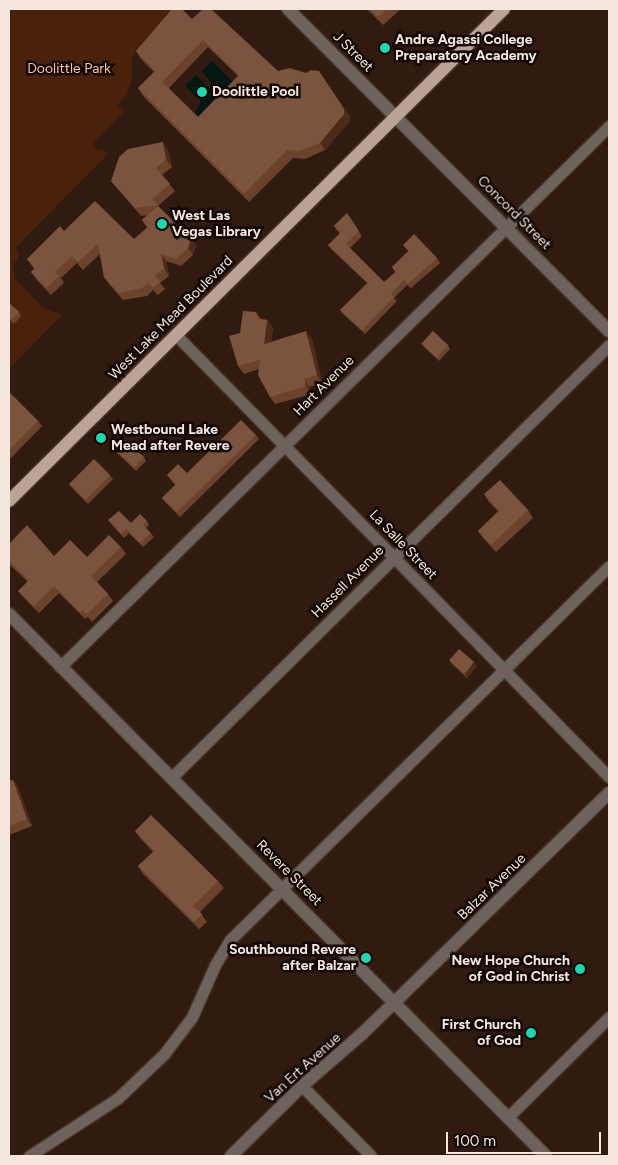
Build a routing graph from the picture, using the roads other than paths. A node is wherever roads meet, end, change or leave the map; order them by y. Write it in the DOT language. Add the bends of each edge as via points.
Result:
graph roads {
  1 [pos="288,9"];
  2 [pos="504,9"];
  3 [pos="397,116"];
  4 [pos="609,126"];
  5 [pos="507,227"];
  6 [pos="609,331"];
  7 [pos="176,335"];
  8 [pos="609,345"];
  9 [pos="284,446"];
  10 [pos="9,501"];
  11 [pos="394,558"];
  12 [pos="609,566"];
  13 [pos="9,614"];
  14 [pos="60,667"];
  15 [pos="504,669"];
  16 [pos="172,777"];
  17 [pos="609,777"];
  18 [pos="609,793"];
  19 [pos="282,887"];
  20 [pos="395,1002"];
  21 [pos="609,1016"];
  22 [pos="302,1086"];
  23 [pos="508,1117"];
  24 [pos="29,1156"];
  25 [pos="231,1156"];
  26 [pos="371,1156"];
  27 [pos="546,1156"];
  1 -- 3 [label="street, J Street"];
  2 -- 3 [label="main road, West Lake Mead Boulevard"];
  3 -- 5 [label="street, Concord Street"];
  3 -- 7 [label="main road, West Lake Mead Boulevard"];
  4 -- 5 [label="street, Hart Avenue"];
  5 -- 6 [label="street, Concord Street"];
  5 -- 9 [label="street, Hart Avenue"];
  7 -- 9 [label="street, La Salle Street"];
  7 -- 10 [label="main road, West Lake Mead Boulevard"];
  8 -- 11 [label="street, Hassell Avenue"];
  9 -- 11 [label="street, La Salle Street"];
  9 -- 14 [label="street, Hart Avenue"];
  11 -- 15 [label="street, La Salle Street"];
  11 -- 16 [label="street, Hassell Avenue"];
  12 -- 15 [label="street"];
  13 -- 14 [label="street, Revere Street"];
  14 -- 16 [label="street, Revere Street"];
  15 -- 17 [label="street, La Salle Street"];
  15 -- 19 [label="street"];
  16 -- 19 [label="street, Revere Street"];
  18 -- 20 [label="street, Balzar Avenue"];
  19 -- 20 [label="street, Revere Street"];
  19 -- 24 [label="street" via="230,940 215,965 192,1018 164,1054 118,1098"];
  20 -- 22 [label="street, Van Ert Avenue"];
  20 -- 23 [label="street, Revere Street"];
  21 -- 23 [label="street"];
  22 -- 25 [label="street, Van Ert Avenue"];
  22 -- 26 [label="street"];
  23 -- 27 [label="street, Revere Street"];
}
